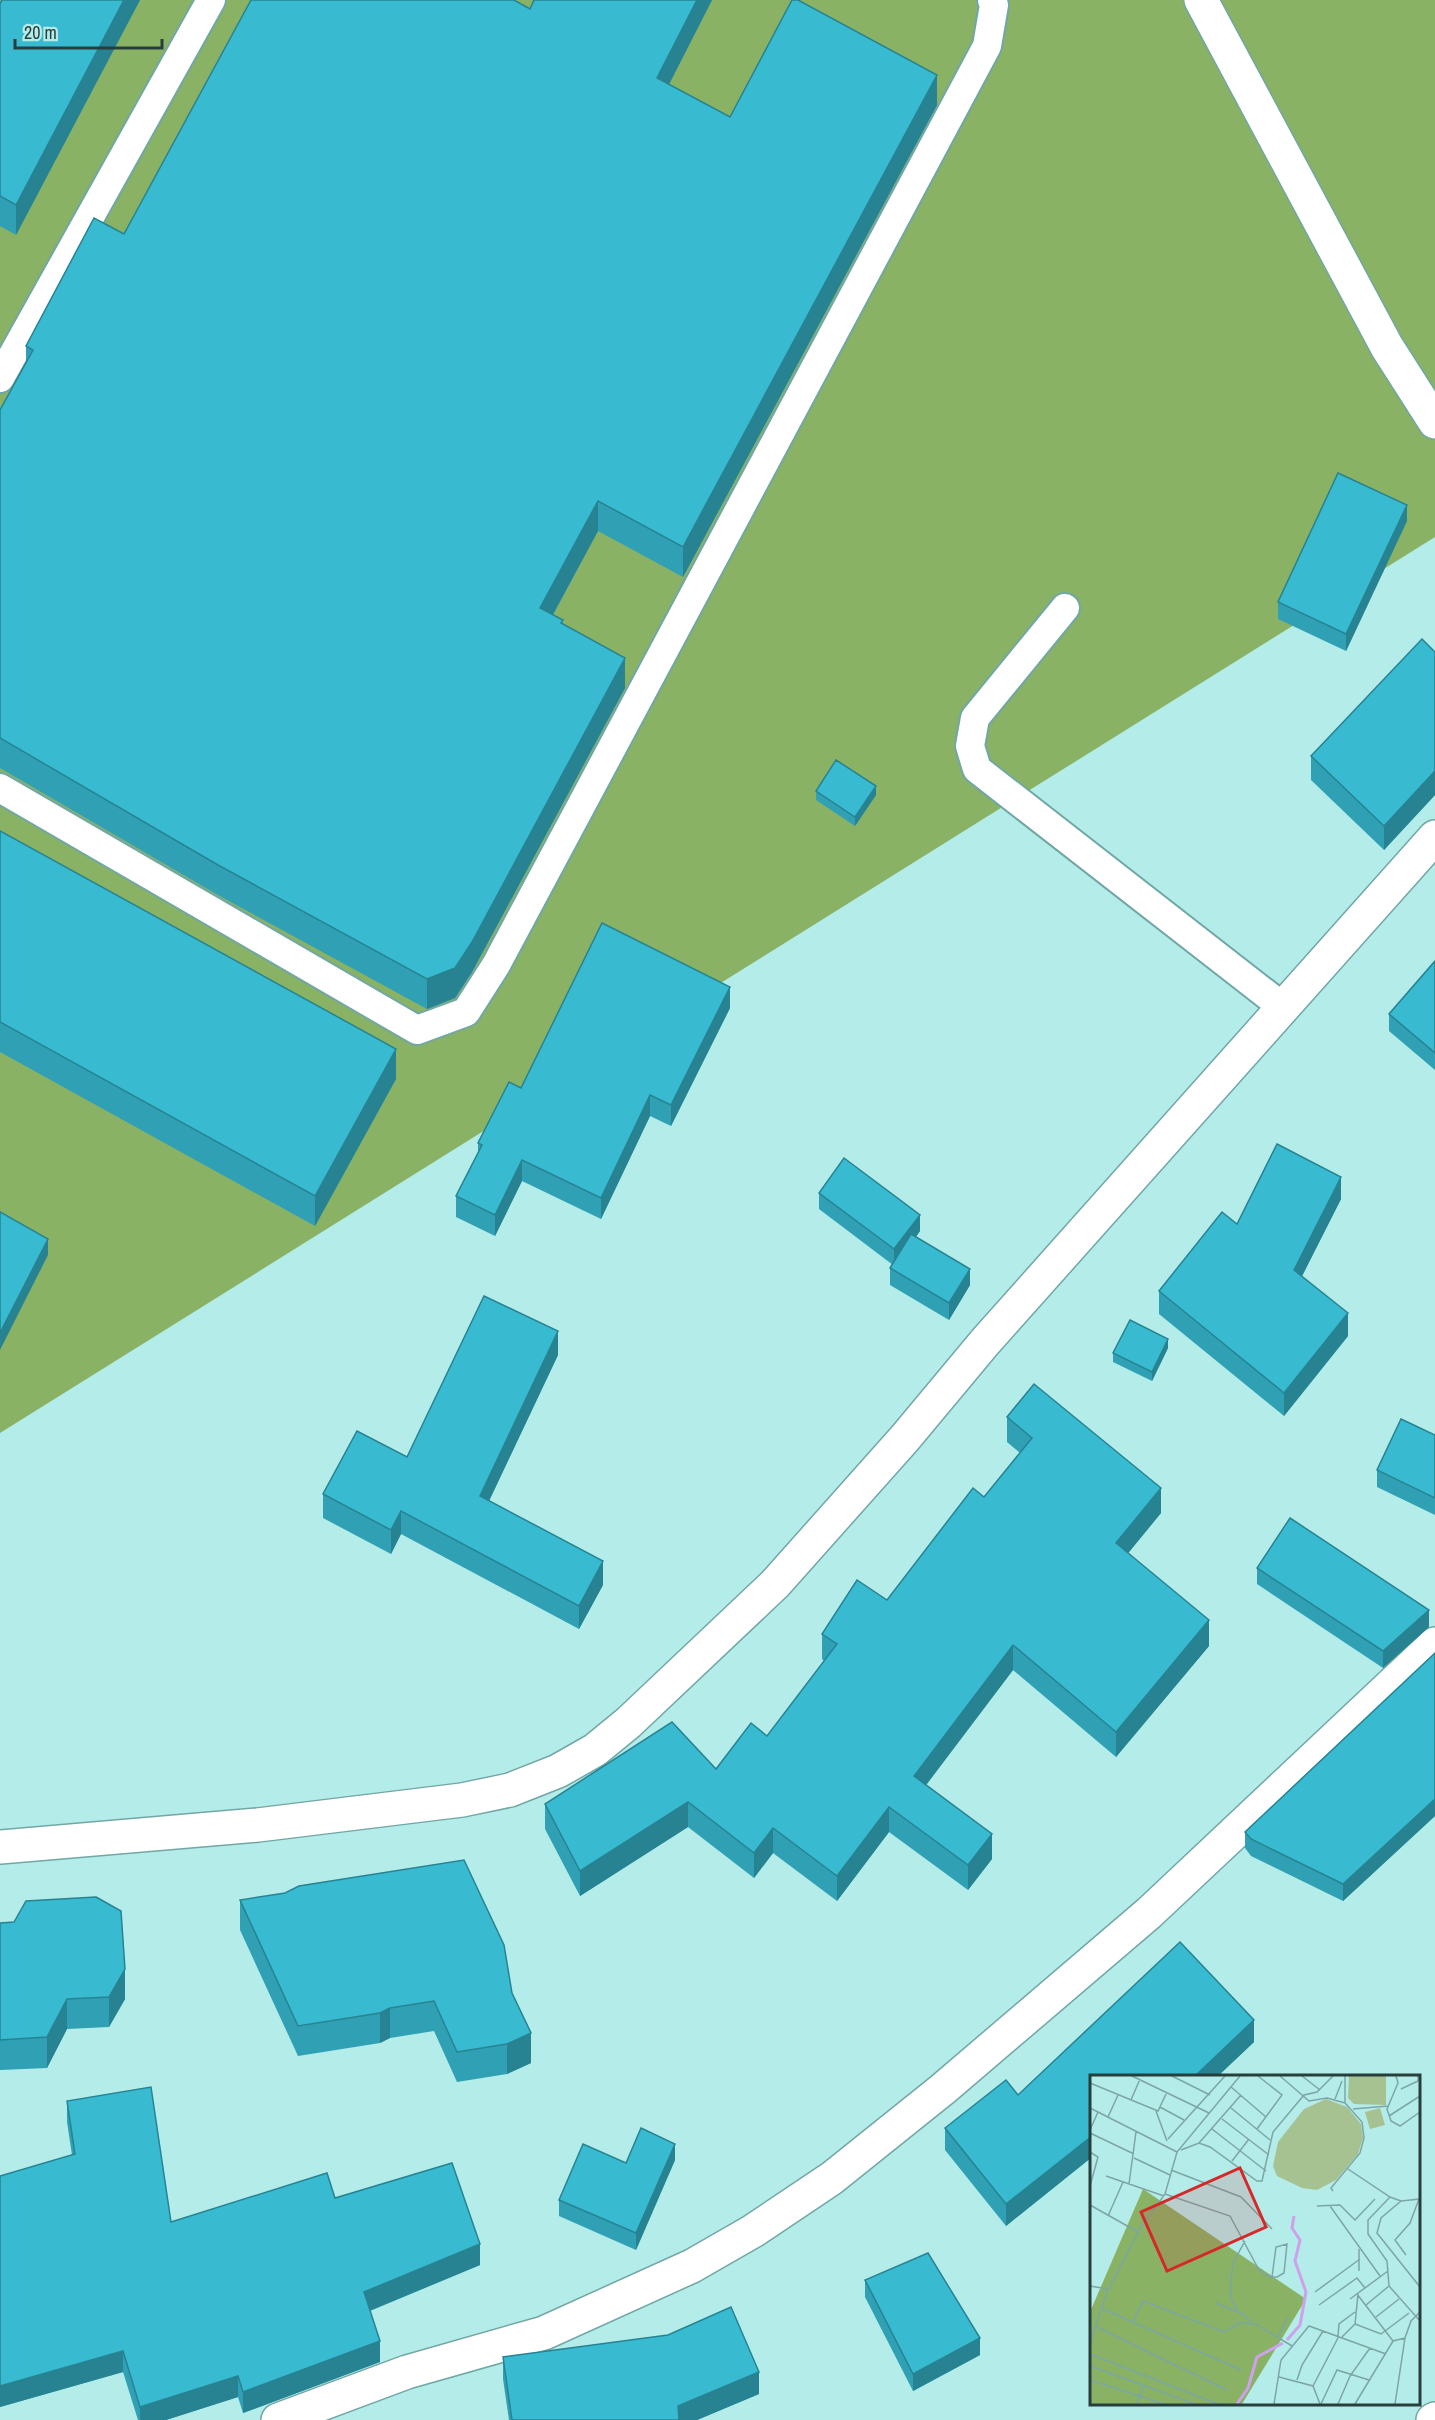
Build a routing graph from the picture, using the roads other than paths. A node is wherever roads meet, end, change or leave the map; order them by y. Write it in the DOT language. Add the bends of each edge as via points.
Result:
graph roads {
  1 [pos="211,0"];
  2 [pos="992,0"];
  3 [pos="1201,0"];
  4 [pos="0,378"];
  5 [pos="1435,422"];
  6 [pos="1065,608"];
  7 [pos="0,788"];
  8 [pos="1435,837"];
  9 [pos="1284,1008"];
  10 [pos="1435,1644"];
  11 [pos="0,1847"];
  12 [pos="278,2420"];
  1 -- 4 [label="lane"];
  2 -- 7 [label="lane" via="987,46 496,965 465,1012 417,1030"];
  3 -- 5 [label="street" via="1387,347"];
  6 -- 9 [label="lane" via="975,718 970,746 977,769"];
  8 -- 9 [label="street"];
  9 -- 11 [label="street" via="985,1341 775,1584 595,1750 558,1771 510,1790 462,1800 258,1825"];
  10 -- 12 [label="street" via="1149,1913 943,2089 832,2178 753,2231 692,2266 544,2333 407,2372"];
}
